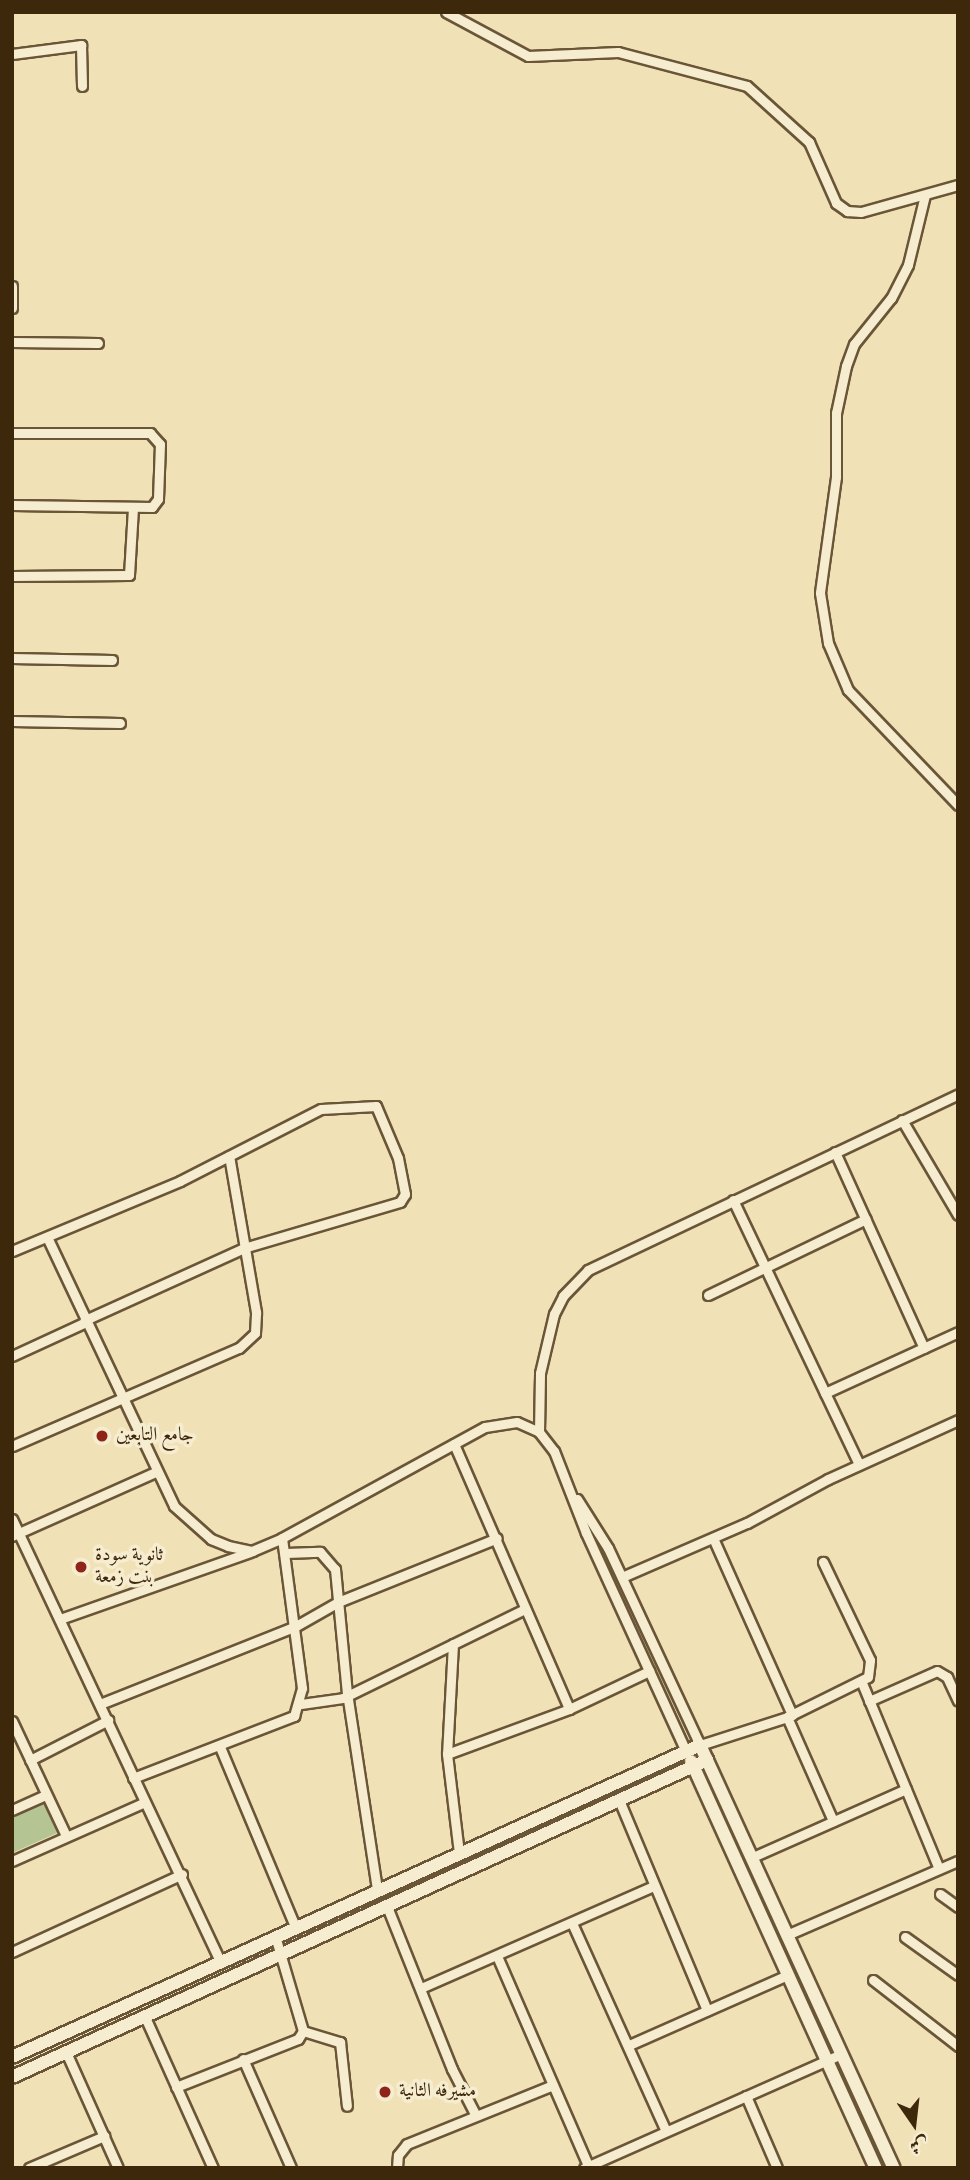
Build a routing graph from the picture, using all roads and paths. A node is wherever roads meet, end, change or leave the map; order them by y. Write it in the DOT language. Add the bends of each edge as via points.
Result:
graph roads {
  1 [pos="446,12"];
  2 [pos="12,54"];
  3 [pos="82,86"];
  4 [pos="958,185"];
  5 [pos="925,195"];
  6 [pos="12,286"];
  7 [pos="12,308"];
  8 [pos="12,342"];
  9 [pos="98,343"];
  10 [pos="12,433"];
  11 [pos="12,505"];
  12 [pos="133,508"];
  13 [pos="12,576"];
  14 [pos="12,658"];
  15 [pos="112,660"];
  16 [pos="12,721"];
  17 [pos="120,723"];
  18 [pos="958,805"];
  19 [pos="958,1094"];
  20 [pos="902,1120"];
  21 [pos="835,1152"];
  22 [pos="229,1156"];
  23 [pos="733,1199"];
  24 [pos="958,1215"];
  25 [pos="866,1219"];
  26 [pos="47,1237"];
  27 [pos="244,1248"];
  28 [pos="12,1251"];
  29 [pos="766,1268"];
  30 [pos="708,1295"];
  31 [pos="85,1321"];
  32 [pos="958,1332"];
  33 [pos="924,1348"];
  34 [pos="12,1356"];
  35 [pos="825,1394"];
  36 [pos="121,1399"];
  37 [pos="958,1420"];
  38 [pos="539,1432"];
  39 [pos="454,1444"];
  40 [pos="12,1446"];
  41 [pos="859,1465"];
  42 [pos="156,1472"];
  43 [pos="574,1495"];
  44 [pos="12,1520"];
  45 [pos="16,1535"];
  46 [pos="282,1538"];
  47 [pos="497,1538"];
  48 [pos="713,1538"];
  49 [pos="252,1551"];
  50 [pos="286,1553"];
  51 [pos="823,1562"];
  52 [pos="622,1577"];
  53 [pos="338,1602"];
  54 [pos="525,1609"];
  55 [pos="60,1619"];
  56 [pos="296,1626"];
  57 [pos="453,1644"];
  58 [pos="649,1671"];
  59 [pos="862,1683"];
  60 [pos="347,1693"];
  61 [pos="869,1701"];
  62 [pos="958,1701"];
  63 [pos="100,1704"];
  64 [pos="301,1704"];
  65 [pos="569,1709"];
  66 [pos="789,1716"];
  67 [pos="108,1720"];
  68 [pos="12,1721"];
  69 [pos="700,1745"];
  70 [pos="220,1747"];
  71 [pos="686,1751"];
  72 [pos="447,1754"];
  73 [pos="30,1760"];
  74 [pos="707,1760"];
  75 [pos="693,1766"];
  76 [pos="133,1778"];
  77 [pos="906,1789"];
  78 [pos="46,1795"];
  79 [pos="619,1800"];
  80 [pos="145,1802"];
  81 [pos="12,1810"];
  82 [pos="833,1821"];
  83 [pos="66,1836"];
  84 [pos="458,1853"];
  85 [pos="755,1856"];
  86 [pos="12,1861"];
  87 [pos="958,1861"];
  88 [pos="939,1869"];
  89 [pos="182,1874"];
  90 [pos="653,1886"];
  91 [pos="377,1891"];
  92 [pos="940,1894"];
  93 [pos="386,1904"];
  94 [pos="958,1908"];
  95 [pos="572,1923"];
  96 [pos="296,1929"];
  97 [pos="789,1934"];
  98 [pos="905,1937"];
  99 [pos="276,1938"];
  100 [pos="12,1952"];
  101 [pos="282,1953"];
  102 [pos="497,1956"];
  103 [pos="221,1963"];
  104 [pos="788,1975"];
  105 [pos="958,1975"];
  106 [pos="873,1980"];
  107 [pos="422,1988"];
  108 [pos="707,2011"];
  109 [pos="145,2017"];
  110 [pos="303,2031"];
  111 [pos="629,2045"];
  112 [pos="958,2046"];
  113 [pos="66,2052"];
  114 [pos="841,2054"];
  115 [pos="12,2057"];
  116 [pos="243,2059"];
  117 [pos="825,2061"];
  118 [pos="12,2077"];
  119 [pos="553,2085"];
  120 [pos="176,2087"];
  121 [pos="746,2096"];
  122 [pos="348,2106"];
  123 [pos="475,2114"];
  124 [pos="666,2132"];
  125 [pos="104,2136"];
  126 [pos="587,2167"];
  127 [pos="776,2167"];
  128 [pos="29,2168"];
  129 [pos="118,2168"];
  130 [pos="212,2168"];
  131 [pos="291,2168"];
  132 [pos="397,2168"];
  133 [pos="876,2168"];
  134 [pos="894,2168"];
  1 -- 5 [label="street" via="528,56 618,52 747,86 808,142 836,203 847,211 861,212"];
  2 -- 3 [label="street" via="81,45"];
  4 -- 5 [label="street"];
  5 -- 18 [label="street" via="914,248 900,282 854,344 846,366 836,413 835,477 820,593 828,643 848,690"];
  6 -- 7 [label="street"];
  8 -- 9 [label="street"];
  10 -- 12 [label="street" via="155,434 160,444 157,502 152,507"];
  11 -- 12 [label="street"];
  12 -- 13 [label="street" via="132,566 124,577"];
  14 -- 15 [label="street"];
  16 -- 17 [label="street"];
  19 -- 20 [label="street"];
  20 -- 21 [label="street"];
  20 -- 24 [label="street"];
  21 -- 23 [label="street"];
  21 -- 25 [label="street"];
  22 -- 26 [label="street"];
  22 -- 27 [label="street"];
  22 -- 27 [label="street" via="321,1110 376,1106 396,1151 405,1194 400,1202"];
  23 -- 29 [label="street"];
  23 -- 38 [label="street" via="605,1259 563,1296 542,1364"];
  25 -- 29 [label="street"];
  25 -- 33 [label="street"];
  26 -- 28 [label="street"];
  26 -- 31 [label="street"];
  27 -- 31 [label="street"];
  27 -- 36 [label="street" via="257,1323 248,1342"];
  29 -- 30 [label="street"];
  29 -- 35 [label="street"];
  31 -- 34 [label="street"];
  31 -- 36 [label="street"];
  32 -- 33 [label="street"];
  33 -- 35 [label="street"];
  35 -- 41 [label="street"];
  36 -- 40 [label="street"];
  36 -- 42 [label="street"];
  37 -- 41 [label="street"];
  38 -- 39 [label="street" via="517,1422 500,1423"];
  38 -- 43 [label="street" via="554,1451"];
  39 -- 46 [label="street"];
  39 -- 47 [label="street"];
  41 -- 48 [label="street"];
  42 -- 45 [label="street"];
  42 -- 49 [label="street" via="174,1506 191,1524 211,1539"];
  43 -- 52 [label="street"];
  43 -- 58 [label="street" via="586,1534"];
  44 -- 45 [label="street"];
  45 -- 55 [label="street"];
  46 -- 49 [label="street"];
  46 -- 50 [label="street"];
  47 -- 53 [label="street"];
  47 -- 54 [label="street"];
  48 -- 52 [label="street"];
  48 -- 66 [label="street"];
  49 -- 55 [label="street"];
  50 -- 53 [label="street" via="320,1552 328,1557 335,1569"];
  50 -- 56 [label="street"];
  51 -- 59 [label="street" via="870,1660 869,1677"];
  52 -- 69 [label="street"];
  53 -- 56 [label="street"];
  53 -- 60 [label="street"];
  54 -- 57 [label="street"];
  54 -- 65 [label="street"];
  55 -- 63 [label="street"];
  56 -- 63 [label="street"];
  56 -- 64 [label="street"];
  57 -- 60 [label="street"];
  57 -- 72 [label="street"];
  58 -- 65 [label="street"];
  58 -- 71 [label="street"];
  59 -- 61 [label="street"];
  59 -- 66 [label="street"];
  60 -- 64 [label="street" via="343,1698"];
  60 -- 91 [label="street"];
  61 -- 62 [label="street" via="937,1671 947,1676"];
  61 -- 77 [label="street"];
  63 -- 67 [label="street"];
  64 -- 70 [label="street" via="294,1716"];
  65 -- 72 [label="street"];
  66 -- 69 [label="street"];
  66 -- 82 [label="street"];
  67 -- 73 [label="street"];
  67 -- 76 [label="street"];
  68 -- 73 [label="street"];
  69 -- 71 [label="street"];
  69 -- 74 [label="street"];
  70 -- 76 [label="street"];
  70 -- 96 [label="street"];
  71 -- 75 [label="street"];
  71 -- 84 [label="street"];
  72 -- 84 [label="street"];
  73 -- 78 [label="street"];
  74 -- 75 [label="street"];
  74 -- 85 [label="street"];
  75 -- 79 [label="street"];
  75 -- 104 [label="street"];
  76 -- 80 [label="street"];
  77 -- 82 [label="street"];
  77 -- 88 [label="street"];
  78 -- 81 [label="street"];
  78 -- 83 [label="street"];
  79 -- 90 [label="street"];
  79 -- 93 [label="street"];
  80 -- 83 [label="street"];
  80 -- 89 [label="street"];
  82 -- 85 [label="street"];
  83 -- 86 [label="street"];
  84 -- 91 [label="street"];
  85 -- 97 [label="street"];
  87 -- 88 [label="street"];
  88 -- 97 [label="street"];
  89 -- 100 [label="street"];
  89 -- 103 [label="street"];
  90 -- 95 [label="street"];
  90 -- 108 [label="street"];
  91 -- 96 [label="street"];
  92 -- 94 [label="street"];
  93 -- 101 [label="street"];
  93 -- 107 [label="street"];
  95 -- 102 [label="street"];
  95 -- 111 [label="street"];
  96 -- 99 [label="street"];
  97 -- 114 [label="street"];
  98 -- 105 [label="street"];
  99 -- 101 [label="street"];
  99 -- 103 [label="street"];
  101 -- 109 [label="street"];
  101 -- 110 [label="street"];
  102 -- 107 [label="street"];
  102 -- 119 [label="street"];
  103 -- 115 [label="street"];
  104 -- 108 [label="street"];
  104 -- 117 [label="street"];
  106 -- 112 [label="street"];
  107 -- 123 [label="street" via="452,2069"];
  108 -- 111 [label="street"];
  109 -- 113 [label="street"];
  109 -- 120 [label="street"];
  110 -- 116 [label="street" via="298,2039"];
  110 -- 122 [label="street" via="340,2042"];
  111 -- 124 [label="street"];
  113 -- 118 [label="street"];
  113 -- 125 [label="street"];
  114 -- 117 [label="street"];
  114 -- 134 [label="street"];
  116 -- 120 [label="street"];
  116 -- 131 [label="street"];
  117 -- 121 [label="street"];
  117 -- 133 [label="street"];
  119 -- 123 [label="street"];
  119 -- 126 [label="street"];
  120 -- 130 [label="street"];
  121 -- 124 [label="street"];
  121 -- 127 [label="street"];
  123 -- 132 [label="street" via="407,2144 398,2155"];
  124 -- 126 [label="street"];
  125 -- 128 [label="street"];
  125 -- 129 [label="street"];
}
